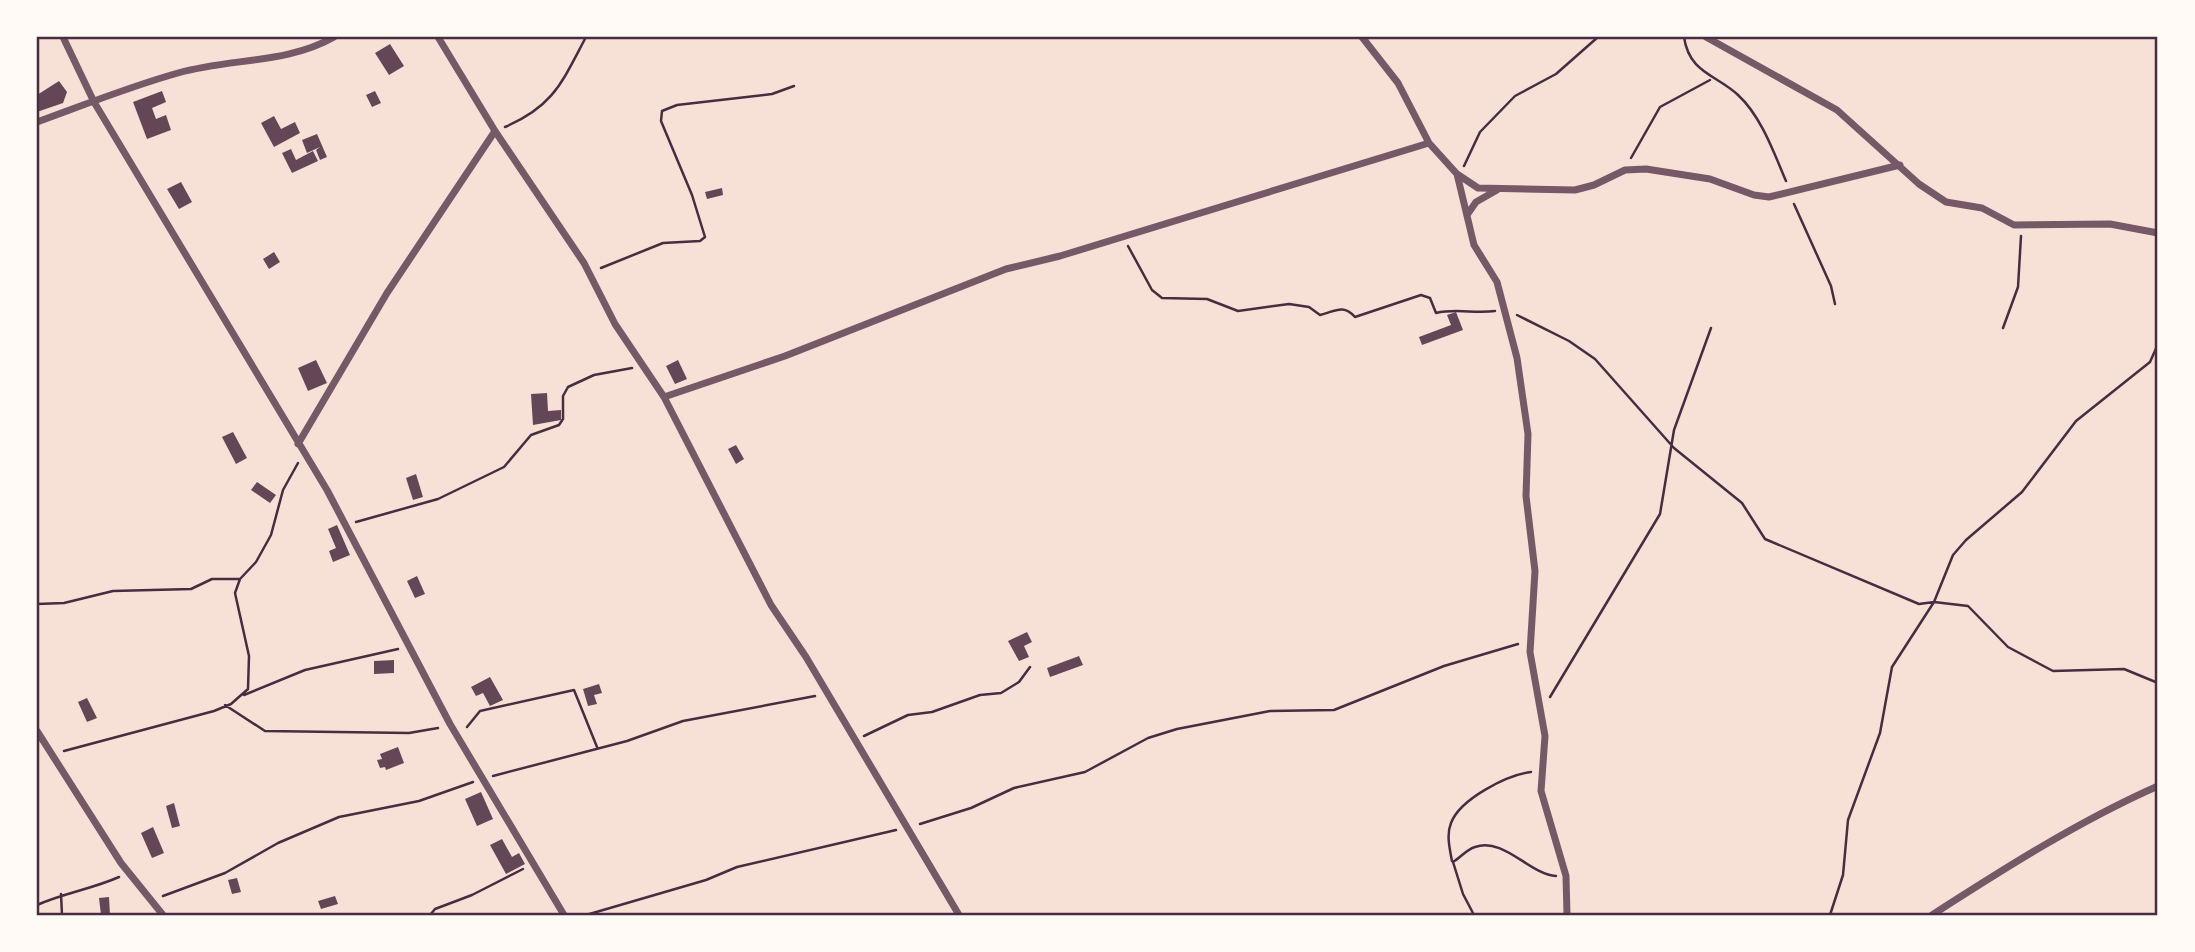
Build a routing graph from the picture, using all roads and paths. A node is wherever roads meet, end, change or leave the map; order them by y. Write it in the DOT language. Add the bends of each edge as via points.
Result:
graph roads {
  1 [pos="63,37"];
  2 [pos="334,37"];
  3 [pos="438,37"];
  4 [pos="586,37"];
  5 [pos="1362,37"];
  6 [pos="1598,37"];
  7 [pos="1684,37"];
  8 [pos="1706,37"];
  9 [pos="1712,79"];
  10 [pos="794,86"];
  11 [pos="94,102"];
  12 [pos="37,121"];
  13 [pos="495,131"];
  14 [pos="1429,143"];
  15 [pos="1900,165"];
  16 [pos="1625,170"];
  17 [pos="1457,174"];
  18 [pos="1498,190"];
  19 [pos="1791,192"];
  20 [pos="1467,217"];
  21 [pos="2021,226"];
  22 [pos="2158,233"];
  23 [pos="1123,236"];
  24 [pos="587,272"];
  25 [pos="1835,304"];
  26 [pos="1504,310"];
  27 [pos="1711,328"];
  28 [pos="2003,328"];
  29 [pos="2158,344"];
  30 [pos="641,366"];
  31 [pos="664,397"];
  32 [pos="298,444"];
  33 [pos="304,454"];
  34 [pos="346,524"];
  35 [pos="240,579"];
  36 [pos="1934,602"];
  37 [pos="37,604"];
  38 [pos="1530,640"];
  39 [pos="407,646"];
  40 [pos="1030,667"];
  41 [pos="2158,683"];
  42 [pos="827,692"];
  43 [pos="241,696"];
  44 [pos="225,705"];
  45 [pos="1541,712"];
  46 [pos="450,724"];
  47 [pos="37,731"];
  48 [pos="457,736"];
  49 [pos="856,743"];
  50 [pos="597,748"];
  51 [pos="51,755"];
  52 [pos="1541,772"];
  53 [pos="482,779"];
  54 [pos="2158,786"];
  55 [pos="907,828"];
  56 [pos="534,862"];
  57 [pos="1452,862"];
  58 [pos="128,873"];
  59 [pos="1566,876"];
  60 [pos="61,893"];
  61 [pos="154,901"];
  62 [pos="37,905"];
  63 [pos="62,915"];
  64 [pos="163,915"];
  65 [pos="430,915"];
  66 [pos="564,915"];
  67 [pos="586,915"];
  68 [pos="959,915"];
  69 [pos="1474,915"];
  70 [pos="1567,915"];
  71 [pos="1830,915"];
  72 [pos="1932,915"];
  1 -- 11 [label="street"];
  2 -- 11 [label="street" via="289,54 179,72"];
  3 -- 13 [label="street"];
  4 -- 13 [label="path" via="547,104"];
  5 -- 14 [label="street" via="1398,83"];
  6 -- 17 [label="path" via="1556,74 1515,96 1480,132"];
  7 -- 9 [label="path" via="1692,59"];
  8 -- 15 [label="street" via="1837,110"];
  9 -- 16 [label="path" via="1660,107"];
  9 -- 19 [label="path" via="1740,96 1763,129"];
  10 -- 24 [label="path" via="772,94 677,105 662,111 661,121 705,237 663,243"];
  11 -- 12 [label="street"];
  11 -- 32 [label="street"];
  13 -- 24 [label="street"];
  13 -- 32 [label="street" via="387,293"];
  14 -- 17 [label="street"];
  14 -- 23 [label="street"];
  15 -- 19 [label="street"];
  15 -- 21 [label="street" via="1945,202 1982,208"];
  16 -- 18 [label="street" via="1585,188"];
  16 -- 19 [label="street" via="1710,179 1761,197"];
  17 -- 18 [label="street" via="1478,188"];
  17 -- 20 [label="street"];
  18 -- 20 [label="street" via="1469,208"];
  19 -- 25 [label="path"];
  20 -- 26 [label="street" via="1474,245 1497,282"];
  21 -- 22 [label="street" via="2110,224"];
  21 -- 28 [label="path" via="2018,287"];
  23 -- 26 [label="path" via="1161,298 1207,299 1238,311 1289,304 1309,307 1320,315 1339,308 1355,317 1420,295 1430,298 1436,313 1455,308 1480,313"];
  23 -- 31 [label="street" via="1006,269 785,356"];
  24 -- 30 [label="street"];
  26 -- 36 [label="path" via="1540,325 1595,359 1674,448 1742,503 1765,539 1919,604"];
  26 -- 38 [label="street" via="1517,358 1528,433 1526,496 1535,571"];
  27 -- 45 [label="path" via="1674,430 1660,514"];
  29 -- 36 [label="path" via="2150,362 2076,421 2022,492 1966,540 1947,567"];
  30 -- 31 [label="street"];
  30 -- 34 [label="path" via="575,382 562,396 559,425 531,435 504,467 478,481 438,499"];
  31 -- 42 [label="street" via="771,605"];
  32 -- 33 [label="street"];
  33 -- 34 [label="street"];
  33 -- 35 [label="path" via="283,490 271,535"];
  34 -- 39 [label="street"];
  35 -- 37 [label="path" via="212,579 191,589 113,591 64,603"];
  35 -- 43 [label="path" via="236,593 250,680"];
  36 -- 41 [label="path" via="1968,606 2008,647 2053,671 2124,669"];
  36 -- 71 [label="path" via="1892,667 1880,733 1848,820 1843,875"];
  38 -- 45 [label="street"];
  38 -- 55 [label="path" via="1444,666 1334,710 1270,710 1177,729 1148,738 1085,772 1014,788 971,808"];
  39 -- 43 [label="path" via="305,670"];
  39 -- 46 [label="street"];
  40 -- 49 [label="path" via="1019,682 1001,693 908,715"];
  42 -- 49 [label="street"];
  42 -- 50 [label="path" via="683,721"];
  43 -- 44 [label="path"];
  44 -- 46 [label="path" via="264,730 409,733"];
  44 -- 51 [label="path"];
  45 -- 52 [label="street" via="1545,736"];
  46 -- 48 [label="street"];
  47 -- 51 [label="street"];
  48 -- 50 [label="path" via="480,710 575,690"];
  48 -- 53 [label="street"];
  49 -- 55 [label="street"];
  50 -- 53 [label="path"];
  51 -- 58 [label="street"];
  52 -- 57 [label="path" via="1527,772 1467,802 1451,823"];
  52 -- 59 [label="street" via="1541,791"];
  53 -- 56 [label="street"];
  53 -- 61 [label="path" via="419,801 339,817 278,843 225,873"];
  54 -- 72 [label="street" via="2111,807"];
  55 -- 67 [label="path" via="737,867"];
  55 -- 68 [label="street"];
  56 -- 65 [label="path"];
  56 -- 66 [label="street"];
  57 -- 59 [label="path" via="1473,847 1485,846 1511,854 1552,877"];
  57 -- 69 [label="path"];
  58 -- 60 [label="path" via="100,886"];
  58 -- 61 [label="street"];
  59 -- 70 [label="street"];
  60 -- 62 [label="path"];
  60 -- 63 [label="path"];
  61 -- 64 [label="street"];
}
